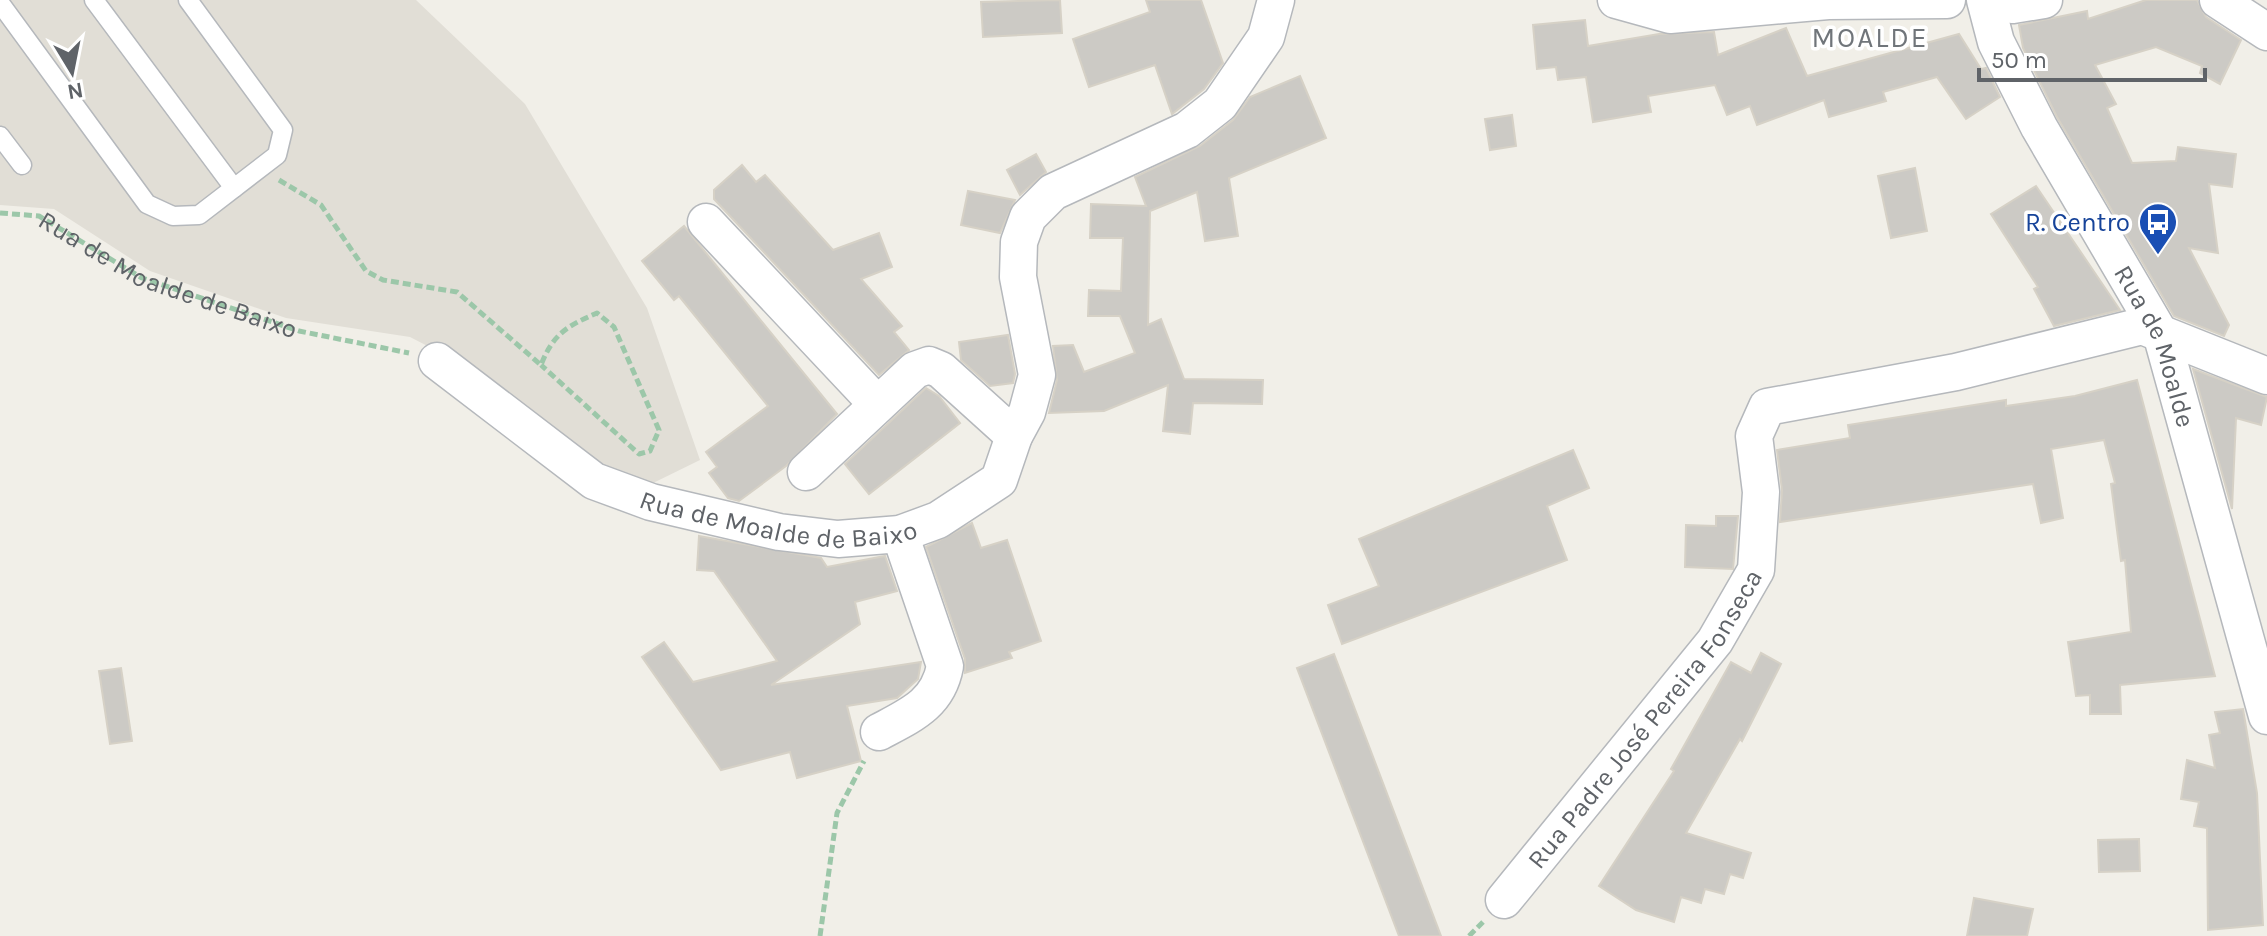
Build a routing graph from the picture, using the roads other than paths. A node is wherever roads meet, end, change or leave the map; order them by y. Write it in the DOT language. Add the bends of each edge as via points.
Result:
graph roads {
  1 [pos="94,0"];
  2 [pos="188,0"];
  3 [pos="1276,0"];
  4 [pos="1616,0"];
  5 [pos="1947,0"];
  6 [pos="1986,0"];
  7 [pos="2044,0"];
  8 [pos="2218,0"];
  9 [pos="1828,1"];
  10 [pos="0,3"];
  11 [pos="2267,32"];
  12 [pos="0,136"];
  13 [pos="22,165"];
  14 [pos="234,188"];
  15 [pos="706,222"];
  16 [pos="2162,337"];
  17 [pos="437,361"];
  18 [pos="2267,376"];
  19 [pos="877,404"];
  20 [pos="1014,436"];
  21 [pos="806,472"];
  22 [pos="900,534"];
  23 [pos="2267,716"];
  24 [pos="879,732"];
  25 [pos="1504,900"];
  1 -- 14 [label="lane"];
  2 -- 14 [label="lane" via="283,130 277,155"];
  3 -- 20 [label="street, Rua de Moalde de Baixo" via="1266,37 1220,104 1187,130 1053,192 1028,217 1019,242 1018,277 1037,375"];
  4 -- 9 [label="street" via="1670,15"];
  5 -- 9 [label="street"];
  6 -- 7 [label="street" via="2013,5"];
  6 -- 16 [label="street, Rua de Moalde" via="1996,42 2039,127"];
  8 -- 11 [label="street"];
  10 -- 14 [label="lane" via="147,204 173,216 199,215"];
  12 -- 13 [label="lane"];
  15 -- 19 [label="street"];
  16 -- 18 [label="street"];
  16 -- 23 [label="street, Rua de Moalde"];
  16 -- 25 [label="street, Rua Padre José Pereira Fonseca" via="2142,326 1956,372 1767,407 1754,436 1761,492 1756,570 1715,641"];
  17 -- 22 [label="street, Rua de Moalde de Baixo" via="594,481 651,502 779,532 838,539"];
  19 -- 20 [label="street" via="915,370 929,365"];
  19 -- 21 [label="street"];
  20 -- 22 [label="street, Rua de Moalde de Baixo" via="999,480 938,520"];
  22 -- 24 [label="street" via="945,666 931,701"];
}
